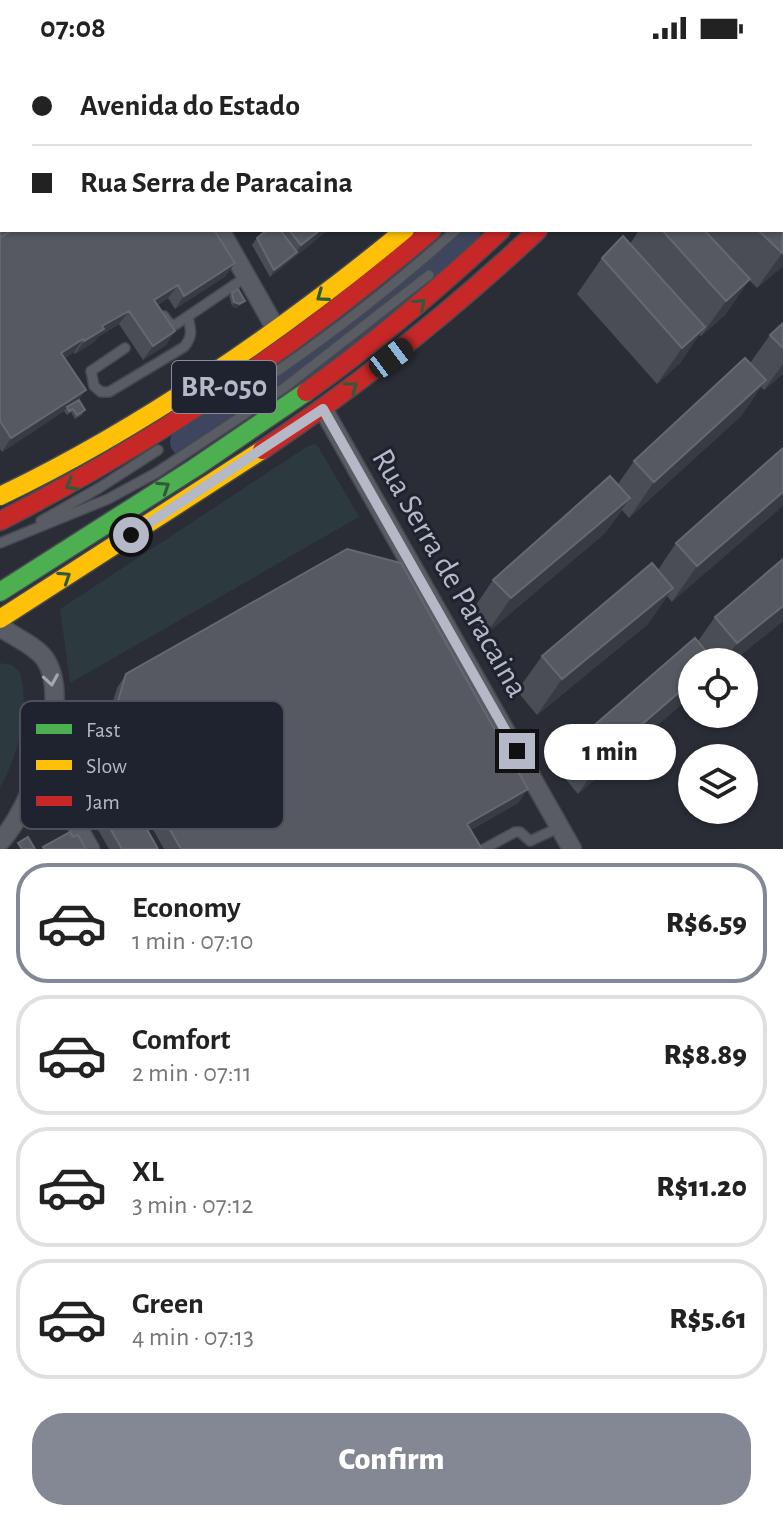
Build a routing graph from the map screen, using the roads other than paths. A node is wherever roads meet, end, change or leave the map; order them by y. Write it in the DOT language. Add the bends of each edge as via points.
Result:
graph roads {
  1 [pos="403,232"];
  2 [pos="430,232"];
  3 [pos="454,232"];
  4 [pos="499,232"];
  5 [pos="536,232"];
  6 [pos="222,241"];
  7 [pos="433,272"];
  8 [pos="246,277"];
  9 [pos="158,305"];
  10 [pos="188,317"];
  11 [pos="276,329"];
  12 [pos="125,348"];
  13 [pos="227,405"];
  14 [pos="323,409"];
  15 [pos="163,446"];
  16 [pos="0,496"];
  17 [pos="0,521"];
  18 [pos="3,542"];
  19 [pos="0,592"];
  20 [pos="0,619"];
  21 [pos="0,627"];
  22 [pos="53,701"];
  23 [pos="20,815"];
  24 [pos="560,827"];
  25 [pos="79,829"];
  26 [pos="1,845"];
  27 [pos="90,849"];
  28 [pos="484,849"];
  29 [pos="572,849"];
  1 -- 11 [label="main road, one-way"];
  2 -- 17 [label="main road, BR-050, one-way" via="339,308 206,400 92,473"];
  3 -- 13 [label="lane" via="303,355"];
  19 -- 4 [label="main road, BR-050, one-way" via="344,366"];
  14 -- 5 [label="main road, one-way" via="456,306"];
  6 -- 8 [label="street"];
  7 -- 18 [label="lane" via="284,388 156,473"];
  8 -- 10 [label="lane"];
  8 -- 11 [label="street"];
  9 -- 10 [label="lane" via="169,323"];
  10 -- 12 [label="lane" via="192,332 184,347 101,392 91,371"];
  11 -- 16 [label="main road" via="90,451"];
  20 -- 14 [label="main road, one-way"];
  14 -- 24 [label="street, Rua Serra de Paracaina"];
  15 -- 18 [label="lane"];
  21 -- 22 [label="street, one-way" via="44,657 52,675"];
  23 -- 26 [label="street"];
  24 -- 28 [label="lane" via="530,841 515,832"];
  24 -- 29 [label="street, Rua Serra de Paracaina"];
  25 -- 27 [label="street"];
}
